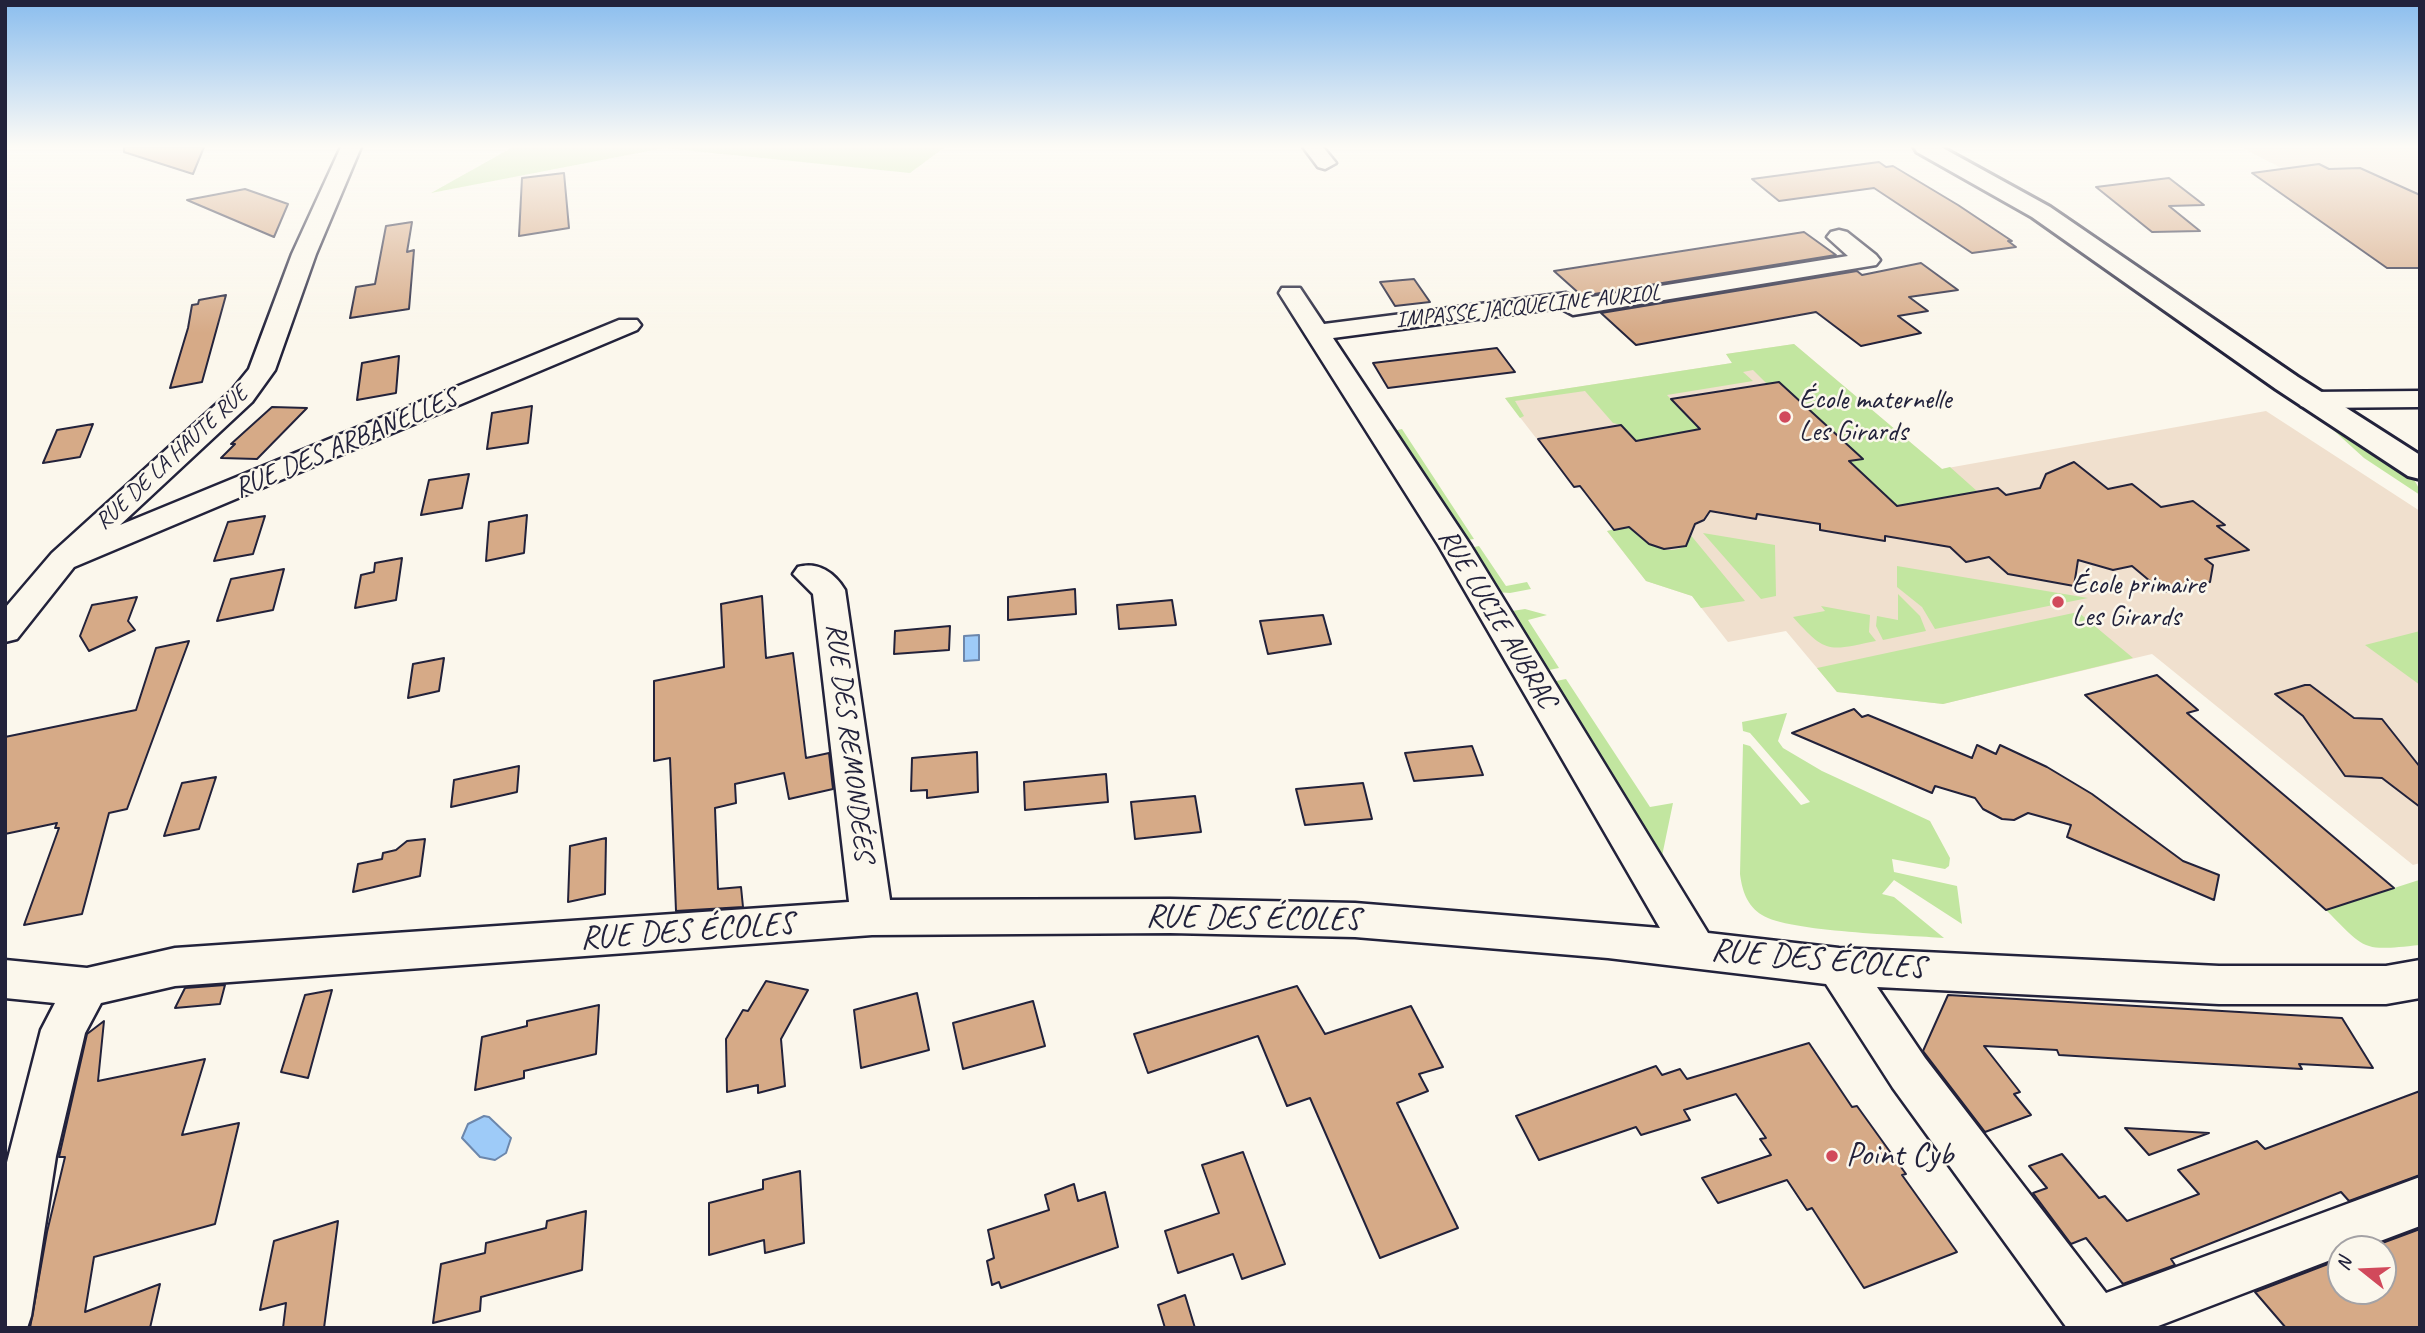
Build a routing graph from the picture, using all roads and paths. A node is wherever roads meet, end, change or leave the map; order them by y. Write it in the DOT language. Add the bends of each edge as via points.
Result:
graph roads {
  1 [pos="324,209"];
  2 [pos="2036,209"];
  3 [pos="1839,237"];
  4 [pos="1291,293"];
  5 [pos="628,326"];
  6 [pos="1318,332"];
  7 [pos="2420,399"];
  8 [pos="2311,400"];
  9 [pos="2352,425"];
  10 [pos="2420,458"];
  11 [pos="2420,469"];
  12 [pos="63,560"];
  13 [pos="809,574"];
  14 [pos="5,631"];
  15 [pos="872,918"];
  16 [pos="1695,950"];
  17 [pos="1839,967"];
  18 [pos="5,979"];
  19 [pos="2420,979"];
  20 [pos="87,987"];
  21 [pos="2420,1201"];
  22 [pos="5,1317"];
  23 [pos="2098,1325"];
  1 -- 12 [label="street, RUE DE LA HAUTE RUE" via="262,370 242,396"];
  2 -- 8 [label="street"];
  3 -- 6 [label="street, IMPASSE JACQUELINE AURIOL" via="1868,260 1573,307 1566,300"];
  4 -- 6 [label="street, RUE LUCIE AUBRAC"];
  5 -- 12 [label="street, RUE DES ARBANELLES"];
  6 -- 16 [label="street, RUE LUCIE AUBRAC" via="1455,546"];
  7 -- 8 [label="street"];
  8 -- 9 [label="street"];
  9 -- 10 [label="street"];
  9 -- 11 [label="street"];
  12 -- 14 [label="street, RUE DE LA HAUTE RUE"];
  13 -- 15 [label="street, RUE DES REMONDÉES" via="829,590"];
  15 -- 16 [label="street, RUE DES ÉCOLES" via="1355,920"];
  15 -- 20 [label="street, RUE DES ÉCOLES" via="175,967"];
  16 -- 17 [label="street, RUE DES ÉCOLES"];
  17 -- 19 [label="street, RUE DES ÉCOLES" via="2219,985 2386,985"];
  17 -- 23 [label="street" via="1909,1073"];
  18 -- 20 [label="street"];
  20 -- 22 [label="street" via="63,1030 32,1156"];
  21 -- 23 [label="street"];
}
